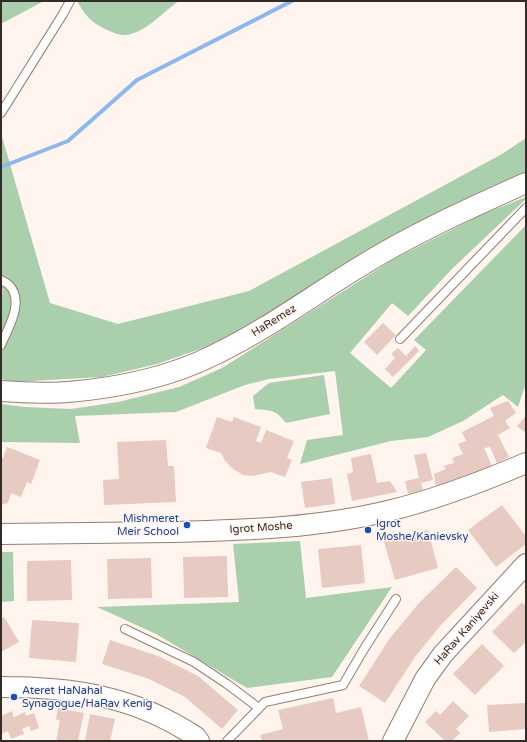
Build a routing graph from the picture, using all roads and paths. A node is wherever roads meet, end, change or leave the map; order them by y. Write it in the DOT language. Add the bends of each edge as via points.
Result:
graph roads {
  1 [pos="70,1"];
  2 [pos="1,113"];
  3 [pos="526,184"];
  4 [pos="526,208"];
  5 [pos="1,280"];
  6 [pos="400,339"];
  7 [pos="1,345"];
  8 [pos="1,391"];
  9 [pos="521,464"];
  10 [pos="1,534"];
  11 [pos="526,564"];
  12 [pos="396,598"];
  13 [pos="125,629"];
  14 [pos="8,687"];
  15 [pos="414,698"];
  16 [pos="259,708"];
  17 [pos="199,741"];
  18 [pos="227,741"];
  19 [pos="393,741"];
  20 [pos="410,741"];
  1 -- 2 [label="lane"];
  3 -- 8 [label="street, HaRemez" via="399,243 213,356 127,384 66,392"];
  4 -- 6 [label="lane"];
  5 -- 7 [label="lane" via="9,285 16,306"];
  9 -- 10 [label="street, Igrot Moshe" via="428,500 392,510 321,523 228,531"];
  11 -- 15 [label="street, HaRav Kaniyevski" via="443,654"];
  12 -- 16 [label="lane" via="343,686 265,702"];
  13 -- 16 [label="lane" via="194,662"];
  14 -- 17 [label="street" via="50,688 114,699 162,717"];
  15 -- 19 [label="street, HaRav Kaniyevski"];
  15 -- 20 [label="street, HaRav Kaniyevski" via="410,715"];
  16 -- 18 [label="lane"];
}
